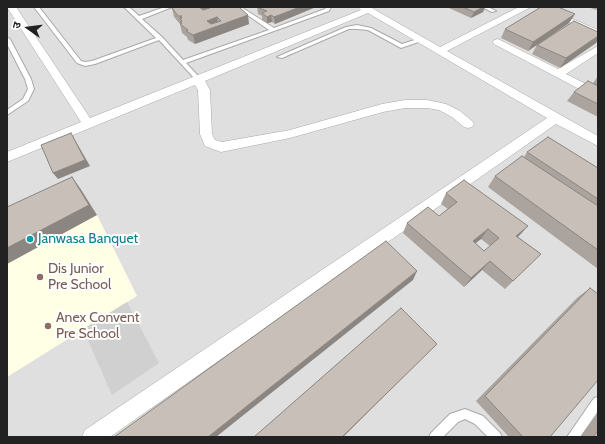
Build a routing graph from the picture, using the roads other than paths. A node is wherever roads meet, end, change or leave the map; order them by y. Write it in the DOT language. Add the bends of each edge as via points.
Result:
graph roads {
  1 [pos="12,7"];
  2 [pos="36,7"];
  3 [pos="126,7"];
  4 [pos="170,7"];
  5 [pos="238,7"];
  6 [pos="329,7"];
  7 [pos="484,7"];
  8 [pos="526,7"];
  9 [pos="366,8"];
  10 [pos="494,11"];
  11 [pos="552,13"];
  12 [pos="139,18"];
  13 [pos="577,24"];
  14 [pos="273,30"];
  15 [pos="564,32"];
  16 [pos="598,34"];
  17 [pos="160,38"];
  18 [pos="7,40"];
  19 [pos="421,40"];
  20 [pos="498,42"];
  21 [pos="537,48"];
  22 [pos="598,49"];
  23 [pos="439,50"];
  24 [pos="523,55"];
  25 [pos="280,57"];
  26 [pos="183,62"];
  27 [pos="558,74"];
  28 [pos="198,79"];
  29 [pos="598,95"];
  30 [pos="7,113"];
  31 [pos="556,118"];
  32 [pos="88,124"];
  33 [pos="468,124"];
  34 [pos="598,142"];
  35 [pos="7,157"];
  36 [pos="598,402"];
  37 [pos="92,437"];
  38 [pos="435,437"];
  39 [pos="496,437"];
  40 [pos="573,437"];
  1 -- 32 [label="street"];
  2 -- 17 [label="lane" via="79,62 85,64"];
  3 -- 12 [label="lane"];
  4 -- 12 [label="lane"];
  5 -- 14 [label="lane"];
  6 -- 14 [label="lane" via="327,10"];
  7 -- 10 [label="lane"];
  8 -- 23 [label="street"];
  9 -- 19 [label="street"];
  9 -- 28 [label="street"];
  11 -- 13 [label="street"];
  12 -- 17 [label="lane"];
  13 -- 15 [label="street"];
  13 -- 16 [label="street"];
  14 -- 26 [label="lane"];
  17 -- 26 [label="lane"];
  18 -- 30 [label="lane" via="28,78 31,89 26,100"];
  19 -- 23 [label="street"];
  19 -- 25 [label="lane" via="401,46 370,29 348,28"];
  20 -- 24 [label="street"];
  21 -- 24 [label="street"];
  22 -- 27 [label="street"];
  23 -- 31 [label="street"];
  24 -- 27 [label="street"];
  26 -- 28 [label="lane"];
  27 -- 29 [label="street"];
  28 -- 32 [label="street"];
  28 -- 33 [label="street" via="204,90 206,134 210,143 221,147 290,134 405,104 442,107"];
  31 -- 34 [label="street"];
  31 -- 37 [label="street"];
  32 -- 35 [label="street"];
  36 -- 40 [label="lane"];
  38 -- 39 [label="lane" via="454,418 465,414 479,420"];
}
